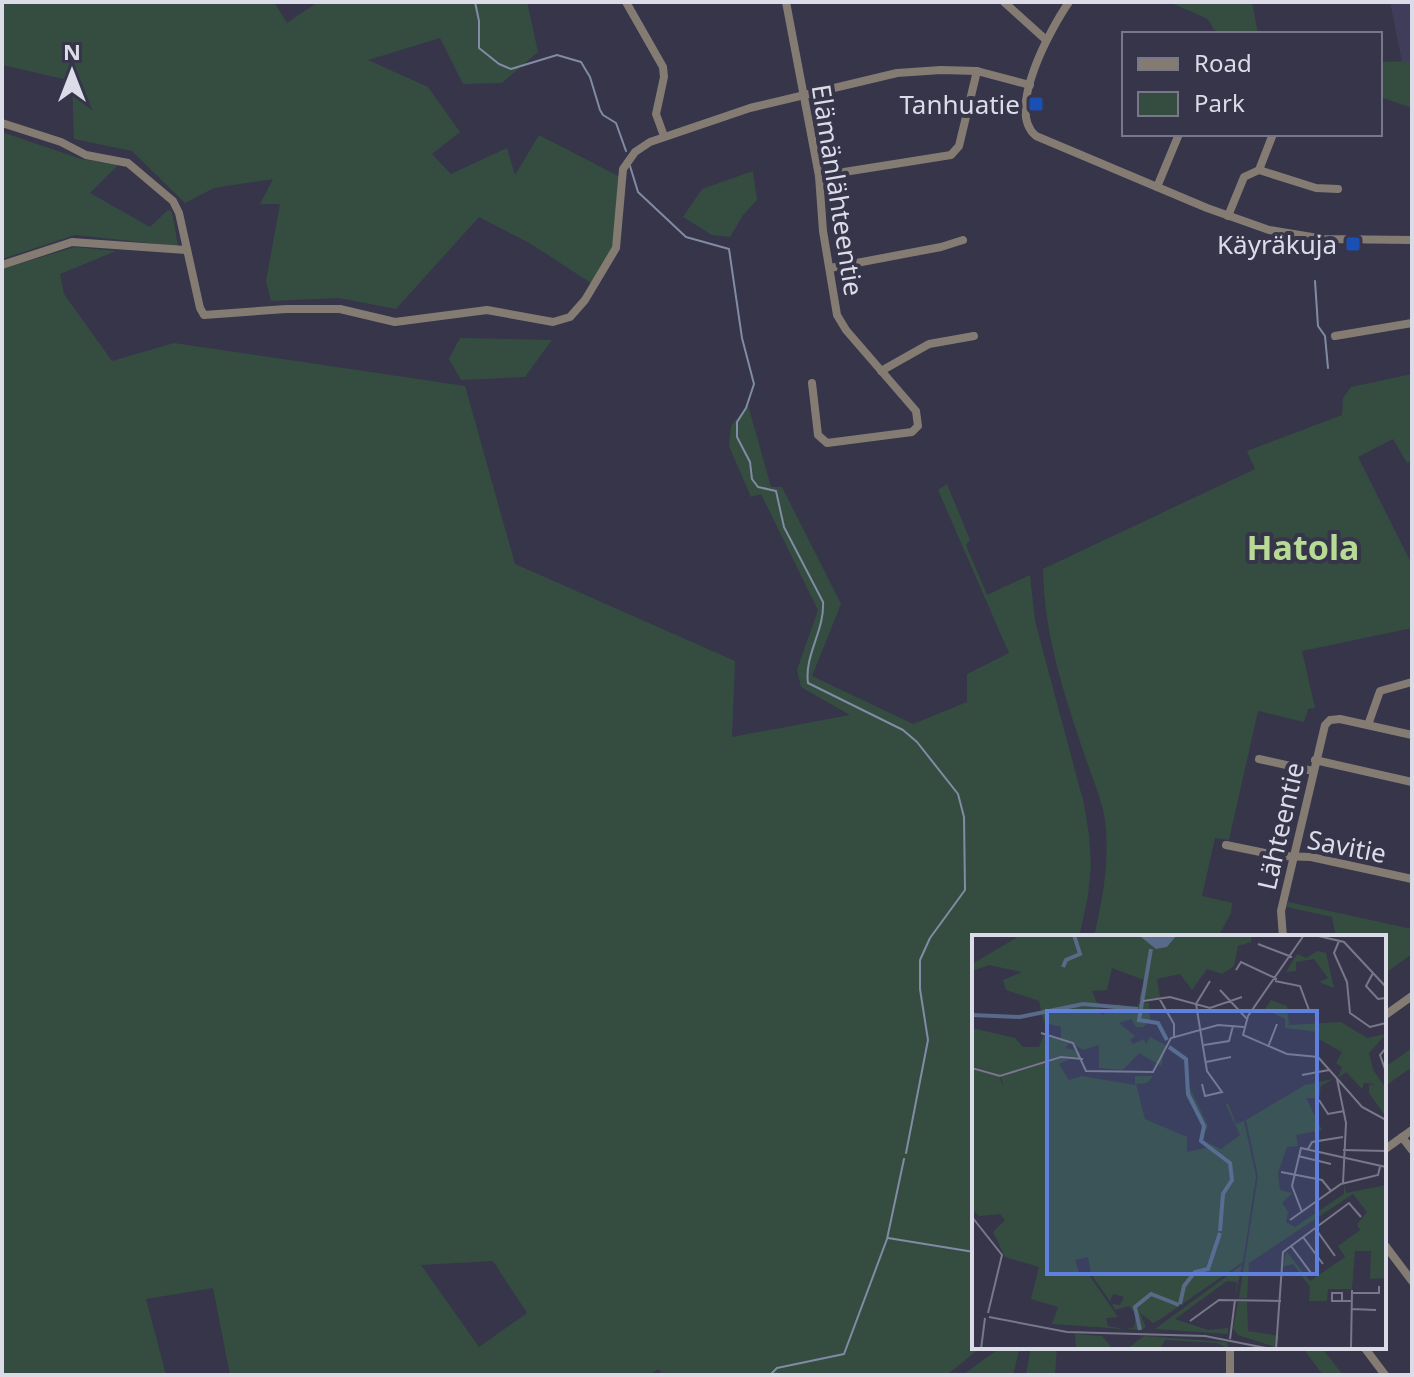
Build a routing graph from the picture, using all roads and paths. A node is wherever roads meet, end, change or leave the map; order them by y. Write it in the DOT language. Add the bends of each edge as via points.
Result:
graph roads {
  1 [pos="626,2"];
  2 [pos="786,2"];
  3 [pos="1004,2"];
  4 [pos="1069,2"];
  5 [pos="1045,39"];
  6 [pos="977,71"];
  7 [pos="1030,85"];
  8 [pos="804,96"];
  9 [pos="2,123"];
  10 [pos="664,136"];
  11 [pos="1178,136"];
  12 [pos="1272,136"];
  13 [pos="1259,170"];
  14 [pos="819,176"];
  15 [pos="1157,187"];
  16 [pos="1338,189"];
  17 [pos="1228,216"];
  18 [pos="963,240"];
  19 [pos="1412,240"];
  20 [pos="186,250"];
  21 [pos="2,265"];
  22 [pos="830,268"];
  23 [pos="1412,323"];
  24 [pos="974,336"];
  25 [pos="1335,336"];
  26 [pos="881,371"];
  27 [pos="812,383"];
  28 [pos="1412,682"];
  29 [pos="1368,725"];
  30 [pos="1412,735"];
  31 [pos="1259,759"];
  32 [pos="1315,760"];
  33 [pos="1313,771"];
  34 [pos="1412,782"];
  35 [pos="1226,845"];
  36 [pos="1294,855"];
  37 [pos="1412,879"];
  38 [pos="1283,935"];
  39 [pos="1412,996"];
  40 [pos="1386,1015"];
  41 [pos="1412,1130"];
  42 [pos="1402,1137"];
  43 [pos="1386,1149"];
  44 [pos="1412,1150"];
  45 [pos="1386,1247"];
  46 [pos="1412,1281"];
  47 [pos="1230,1349"];
  48 [pos="1366,1349"];
  49 [pos="1230,1375"];
  50 [pos="1385,1375"];
  1 -- 10 [label="street" via="663,67 656,114"];
  2 -- 8 [label="street, Elämänlähteentie"];
  3 -- 5 [label="street"];
  4 -- 5 [label="street"];
  5 -- 7 [label="street"];
  6 -- 7 [label="street"];
  6 -- 8 [label="street" via="897,73"];
  6 -- 14 [label="street" via="959,146 951,155"];
  7 -- 15 [label="street" via="1030,131"];
  8 -- 10 [label="street"];
  8 -- 14 [label="street, Elämänlähteentie"];
  9 -- 20 [label="street" via="136,169 173,201"];
  10 -- 20 [label="street" via="635,152 623,169 616,248 585,300 570,317 553,322 487,310 395,322 340,309 204,315"];
  11 -- 15 [label="street"];
  12 -- 13 [label="street"];
  13 -- 16 [label="street" via="1316,188"];
  13 -- 17 [label="street" via="1244,177"];
  14 -- 22 [label="street, Elämänlähteentie"];
  15 -- 17 [label="street"];
  17 -- 19 [label="street" via="1312,238"];
  18 -- 22 [label="street"];
  20 -- 21 [label="street" via="72,242"];
  22 -- 26 [label="street, Elämänlähteentie" via="842,326"];
  23 -- 25 [label="street"];
  24 -- 26 [label="street" via="929,344"];
  26 -- 27 [label="street, Elämänlähteentie" via="918,414 914,431 825,442 818,432"];
  28 -- 29 [label="street" via="1380,691"];
  29 -- 30 [label="street"];
  29 -- 32 [label="street, Lähteentie" via="1336,719 1325,725"];
  31 -- 33 [label="street"];
  32 -- 33 [label="street, Lähteentie"];
  32 -- 34 [label="street"];
  33 -- 36 [label="street, Lähteentie"];
  35 -- 36 [label="street, Savitie"];
  36 -- 37 [label="street, Savitie"];
  36 -- 38 [label="street, Lähteentie" via="1281,911"];
  39 -- 40 [label="street"];
  41 -- 42 [label="street"];
  42 -- 43 [label="street"];
  42 -- 44 [label="street"];
  45 -- 46 [label="street"];
  47 -- 49 [label="street"];
  48 -- 50 [label="street"];
}
